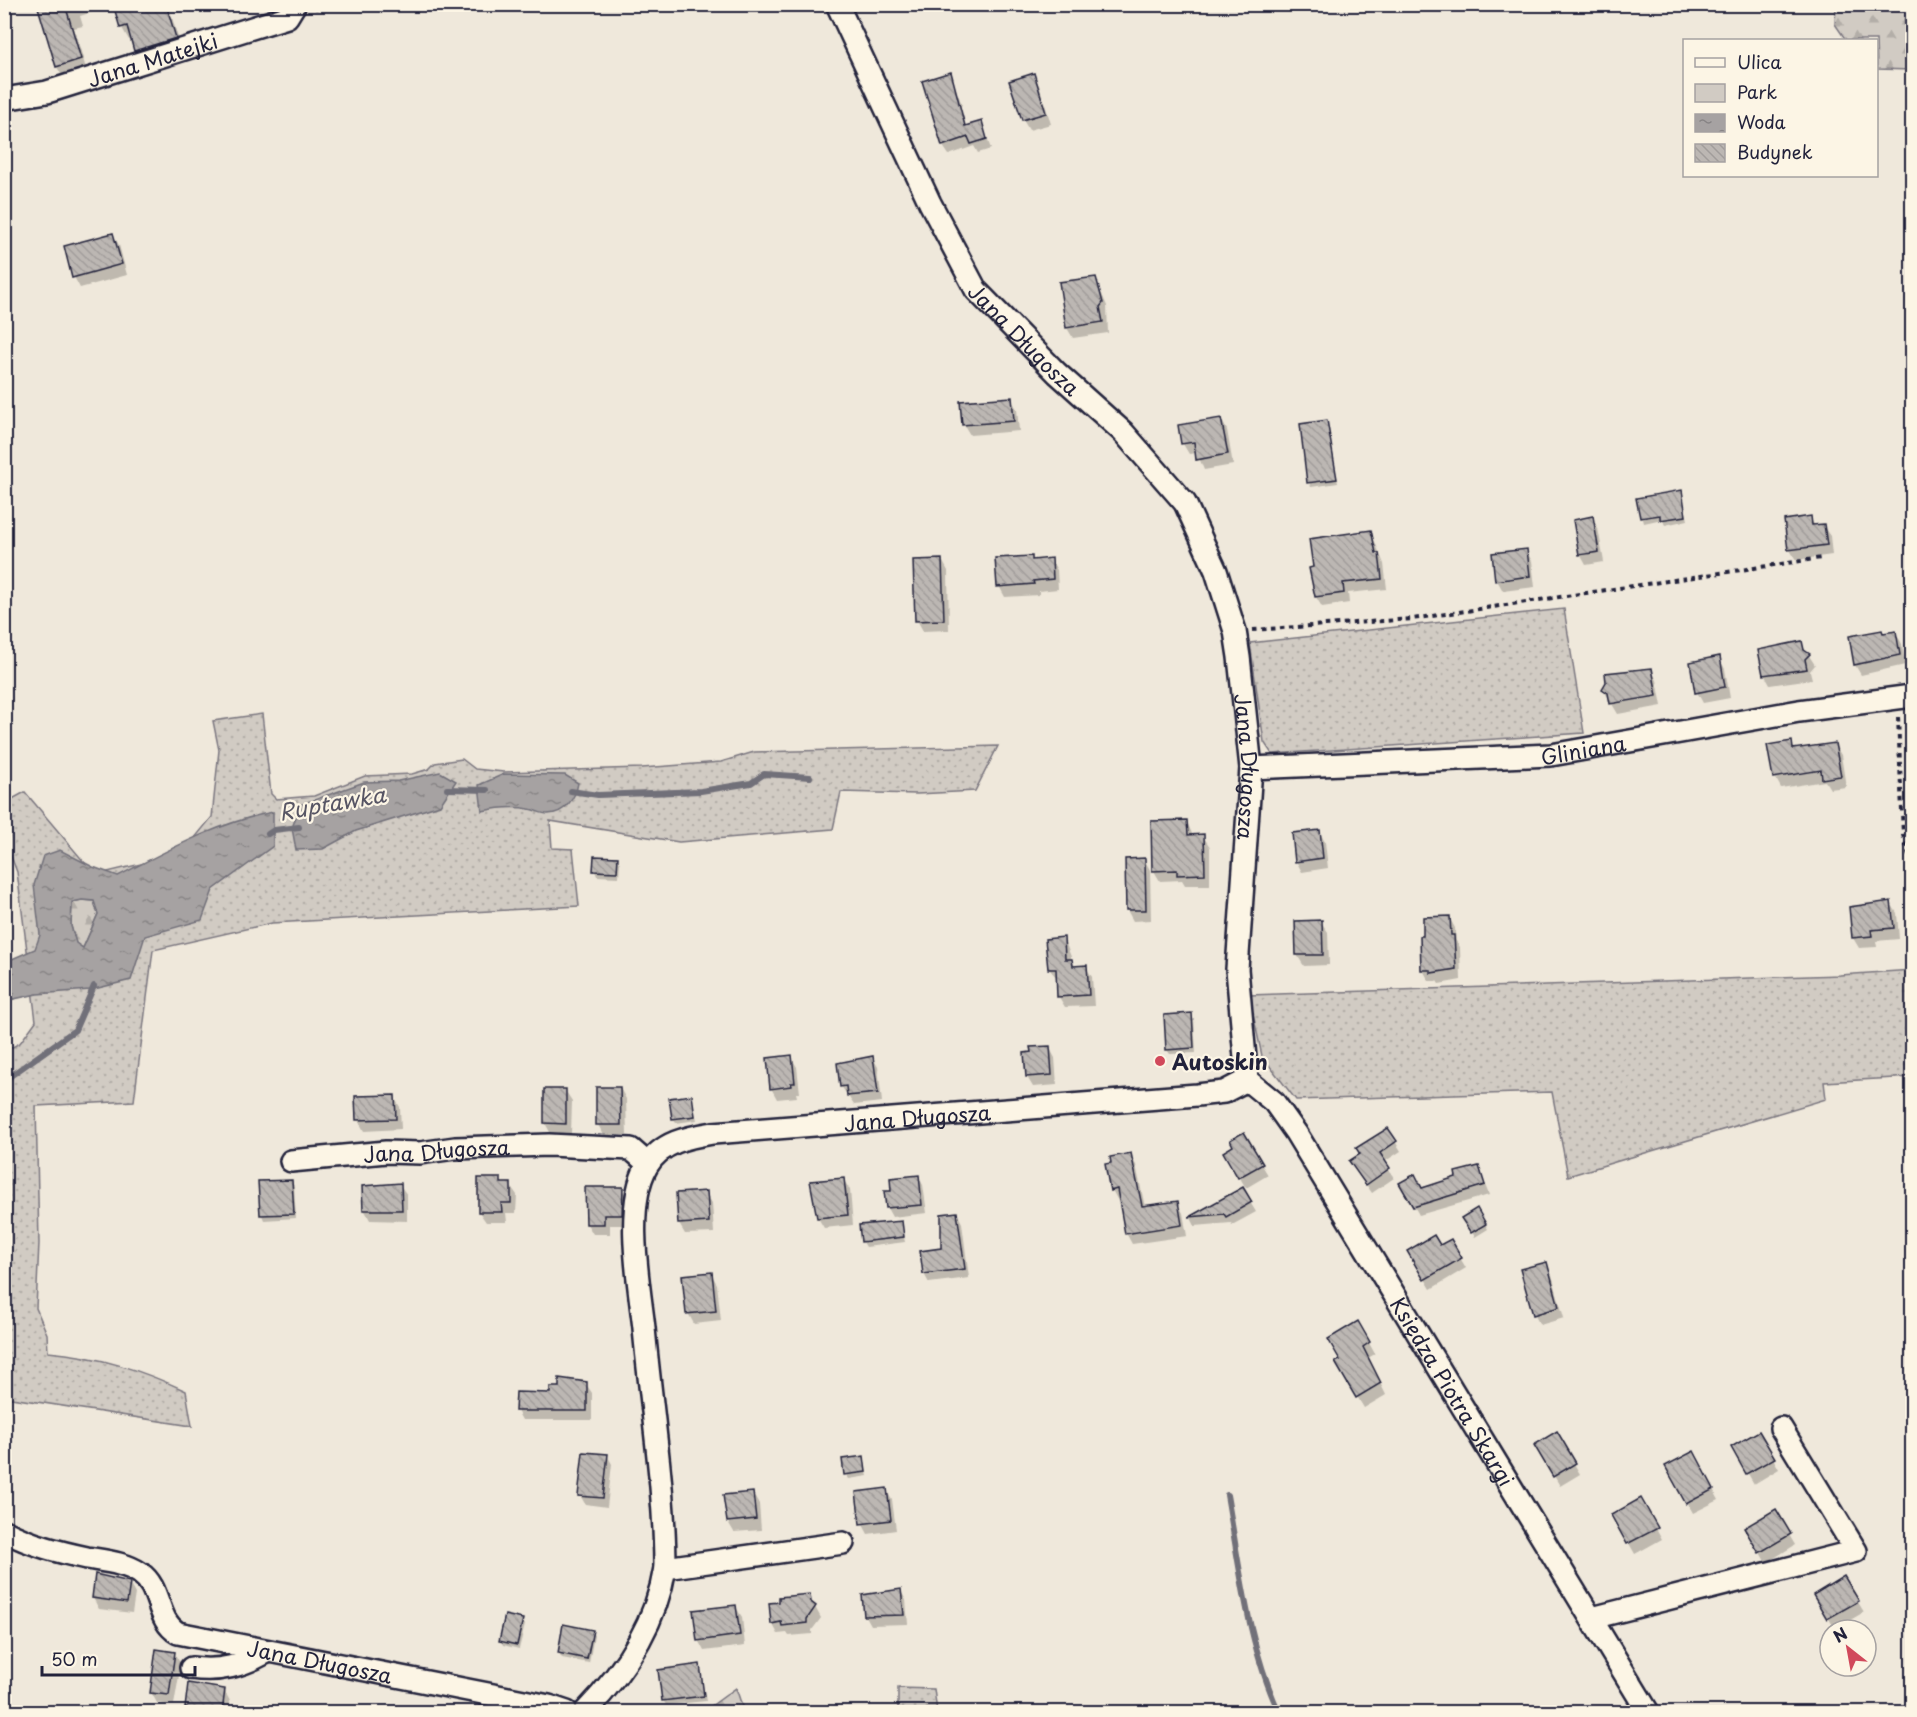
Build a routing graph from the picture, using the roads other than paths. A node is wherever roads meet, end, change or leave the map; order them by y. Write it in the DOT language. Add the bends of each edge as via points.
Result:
graph roads {
  1 [pos="296,4"];
  2 [pos="837,4"];
  3 [pos="4,99"];
  4 [pos="1905,697"];
  5 [pos="1251,768"];
  6 [pos="1247,1080"];
  7 [pos="291,1161"];
  8 [pos="648,1164"];
  9 [pos="1781,1428"];
  10 [pos="4,1531"];
  11 [pos="843,1543"];
  12 [pos="665,1568"];
  13 [pos="1592,1618"];
  14 [pos="267,1652"];
  15 [pos="191,1668"];
  16 [pos="567,1713"];
  17 [pos="585,1713"];
  18 [pos="1648,1713"];
  1 -- 3 [label="street, Jana Matejki" via="287,16 47,92"];
  2 -- 5 [label="street, Jana Długosza" via="925,192 976,290 1057,373 1123,432 1185,503 1216,571 1235,631"];
  4 -- 5 [label="street, Gliniana" via="1799,711 1551,755"];
  5 -- 6 [label="street, Jana Długosza" via="1237,969"];
  6 -- 8 [label="street, Jana Długosza" via="1224,1092 1197,1095 713,1133 669,1145"];
  6 -- 13 [label="street, Księdza Piotra Skargi" via="1274,1102 1296,1132"];
  7 -- 8 [label="street, Jana Długosza" via="549,1144 631,1149"];
  8 -- 12 [label="street" via="640,1184 636,1239"];
  9 -- 13 [label="street" via="1856,1551"];
  10 -- 14 [label="street, Jana Długosza" via="48,1549 139,1572 150,1582 163,1618 178,1633"];
  11 -- 12 [label="street"];
  12 -- 17 [label="street" via="650,1619 635,1650"];
  13 -- 18 [label="street, Księdza Piotra Skargi"];
  14 -- 15 [label="street" via="229,1668"];
  14 -- 16 [label="street, Jana Długosza" via="538,1703"];
}
